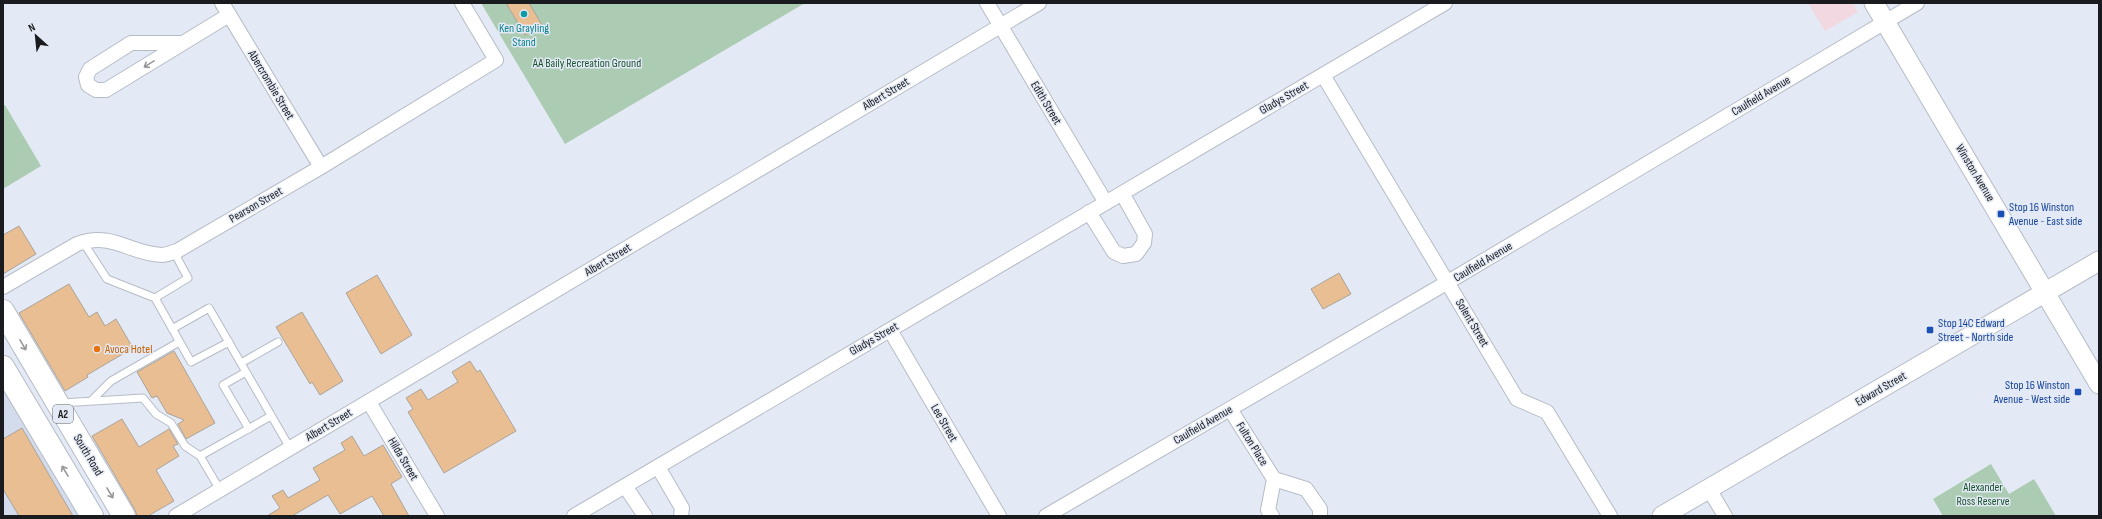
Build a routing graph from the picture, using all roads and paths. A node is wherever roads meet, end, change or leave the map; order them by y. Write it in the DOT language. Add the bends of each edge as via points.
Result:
graph roads {
  1 [pos="462,3"];
  2 [pos="987,3"];
  3 [pos="1039,3"];
  4 [pos="1445,3"];
  5 [pos="1874,3"];
  6 [pos="1917,3"];
  7 [pos="226,9"];
  8 [pos="1885,21"];
  9 [pos="1001,26"];
  10 [pos="182,43"];
  11 [pos="1323,75"];
  12 [pos="321,167"];
  13 [pos="1122,193"];
  14 [pos="1106,203"];
  15 [pos="1089,212"];
  16 [pos="83,242"];
  17 [pos="174,252"];
  18 [pos="2099,261"];
  19 [pos="1448,282"];
  20 [pos="3,287"];
  21 [pos="2046,293"];
  22 [pos="155,298"];
  23 [pos="3,311"];
  24 [pos="172,329"];
  25 [pos="890,330"];
  26 [pos="179,342"];
  27 [pos="229,342"];
  28 [pos="278,342"];
  29 [pos="241,363"];
  30 [pos="3,367"];
  31 [pos="246,372"];
  32 [pos="2099,384"];
  33 [pos="92,400"];
  34 [pos="369,402"];
  35 [pos="57,403"];
  36 [pos="1230,409"];
  37 [pos="271,416"];
  38 [pos="249,429"];
  39 [pos="290,448"];
  40 [pos="200,456"];
  41 [pos="658,466"];
  42 [pos="1274,479"];
  43 [pos="625,486"];
  44 [pos="1709,489"];
  45 [pos="220,490"];
  46 [pos="92,516"];
  47 [pos="124,516"];
  48 [pos="176,516"];
  49 [pos="437,516"];
  50 [pos="574,516"];
  51 [pos="645,516"];
  52 [pos="681,516"];
  53 [pos="999,516"];
  54 [pos="1046,516"];
  55 [pos="1272,516"];
  56 [pos="1320,516"];
  57 [pos="1610,516"];
  58 [pos="1662,516"];
  59 [pos="1725,516"];
  1 -- 12 [label="street, Pearson Street" via="496,60"];
  2 -- 9 [label="street, Edith Street"];
  3 -- 9 [label="street, Albert Street"];
  4 -- 11 [label="street, Gladys Street"];
  5 -- 8 [label="street, Winston Avenue"];
  6 -- 8 [label="street, Caulfield Avenue"];
  7 -- 10 [label="street"];
  7 -- 12 [label="street, Abercrombie Street"];
  8 -- 19 [label="street, Caulfield Avenue"];
  8 -- 21 [label="street, Winston Avenue"];
  9 -- 14 [label="street, Edith Street"];
  9 -- 34 [label="street, Albert Street"];
  10 -- 10 [label="street, one-way" via="106,90 96,90 88,85 86,77 90,68 131,43"];
  11 -- 13 [label="street, Gladys Street"];
  11 -- 19 [label="street, Solent Street"];
  12 -- 17 [label="street, Pearson Street"];
  13 -- 14 [label="street, Gladys Street"];
  13 -- 15 [label="street" via="1145,234 1144,243 1136,254 1124,256 1114,252"];
  14 -- 15 [label="street, Gladys Street"];
  15 -- 25 [label="street, Gladys Street"];
  16 -- 17 [label="street, Pearson Street" via="105,239 150,253 163,255"];
  16 -- 20 [label="street, Pearson Street"];
  16 -- 22 [label="lane" via="107,279"];
  17 -- 22 [label="lane" via="188,278"];
  18 -- 21 [label="street, Edward Street"];
  19 -- 36 [label="street, Caulfield Avenue"];
  19 -- 57 [label="street, Solent Street" via="1517,399 1547,412"];
  21 -- 32 [label="street, Winston Avenue"];
  21 -- 44 [label="street, Edward Street"];
  22 -- 24 [label="lane"];
  23 -- 35 [label="highway, South Road / A2, one-way"];
  24 -- 26 [label="lane"];
  24 -- 27 [label="lane" via="209,308"];
  25 -- 41 [label="street, Gladys Street"];
  25 -- 53 [label="street, Lee Street"];
  26 -- 27 [label="lane" via="191,362"];
  26 -- 33 [label="lane" via="111,381"];
  27 -- 29 [label="lane"];
  28 -- 29 [label="lane"];
  29 -- 31 [label="lane"];
  46 -- 30 [label="highway, A2, one-way"];
  31 -- 37 [label="lane"];
  31 -- 38 [label="lane" via="223,385"];
  33 -- 35 [label="lane"];
  33 -- 40 [label="lane" via="143,398 156,414 171,423 185,446"];
  34 -- 39 [label="street, Albert Street"];
  34 -- 49 [label="street, Hilda Street"];
  35 -- 47 [label="highway, South Road / A2, one-way"];
  36 -- 42 [label="street, Fulton Place"];
  36 -- 54 [label="street, Caulfield Avenue"];
  37 -- 38 [label="lane"];
  37 -- 39 [label="lane"];
  38 -- 40 [label="lane"];
  39 -- 45 [label="street, Albert Street"];
  40 -- 45 [label="lane"];
  41 -- 43 [label="street, Gladys Street"];
  41 -- 52 [label="street" via="682,508"];
  42 -- 55 [label="street, Fulton Place" via="1268,510"];
  42 -- 56 [label="street, Fulton Place" via="1306,489 1320,509"];
  43 -- 50 [label="street, Gladys Street"];
  43 -- 51 [label="street"];
  44 -- 58 [label="street, Edward Street"];
  44 -- 59 [label="street"];
  45 -- 48 [label="street, Albert Street"];
}
